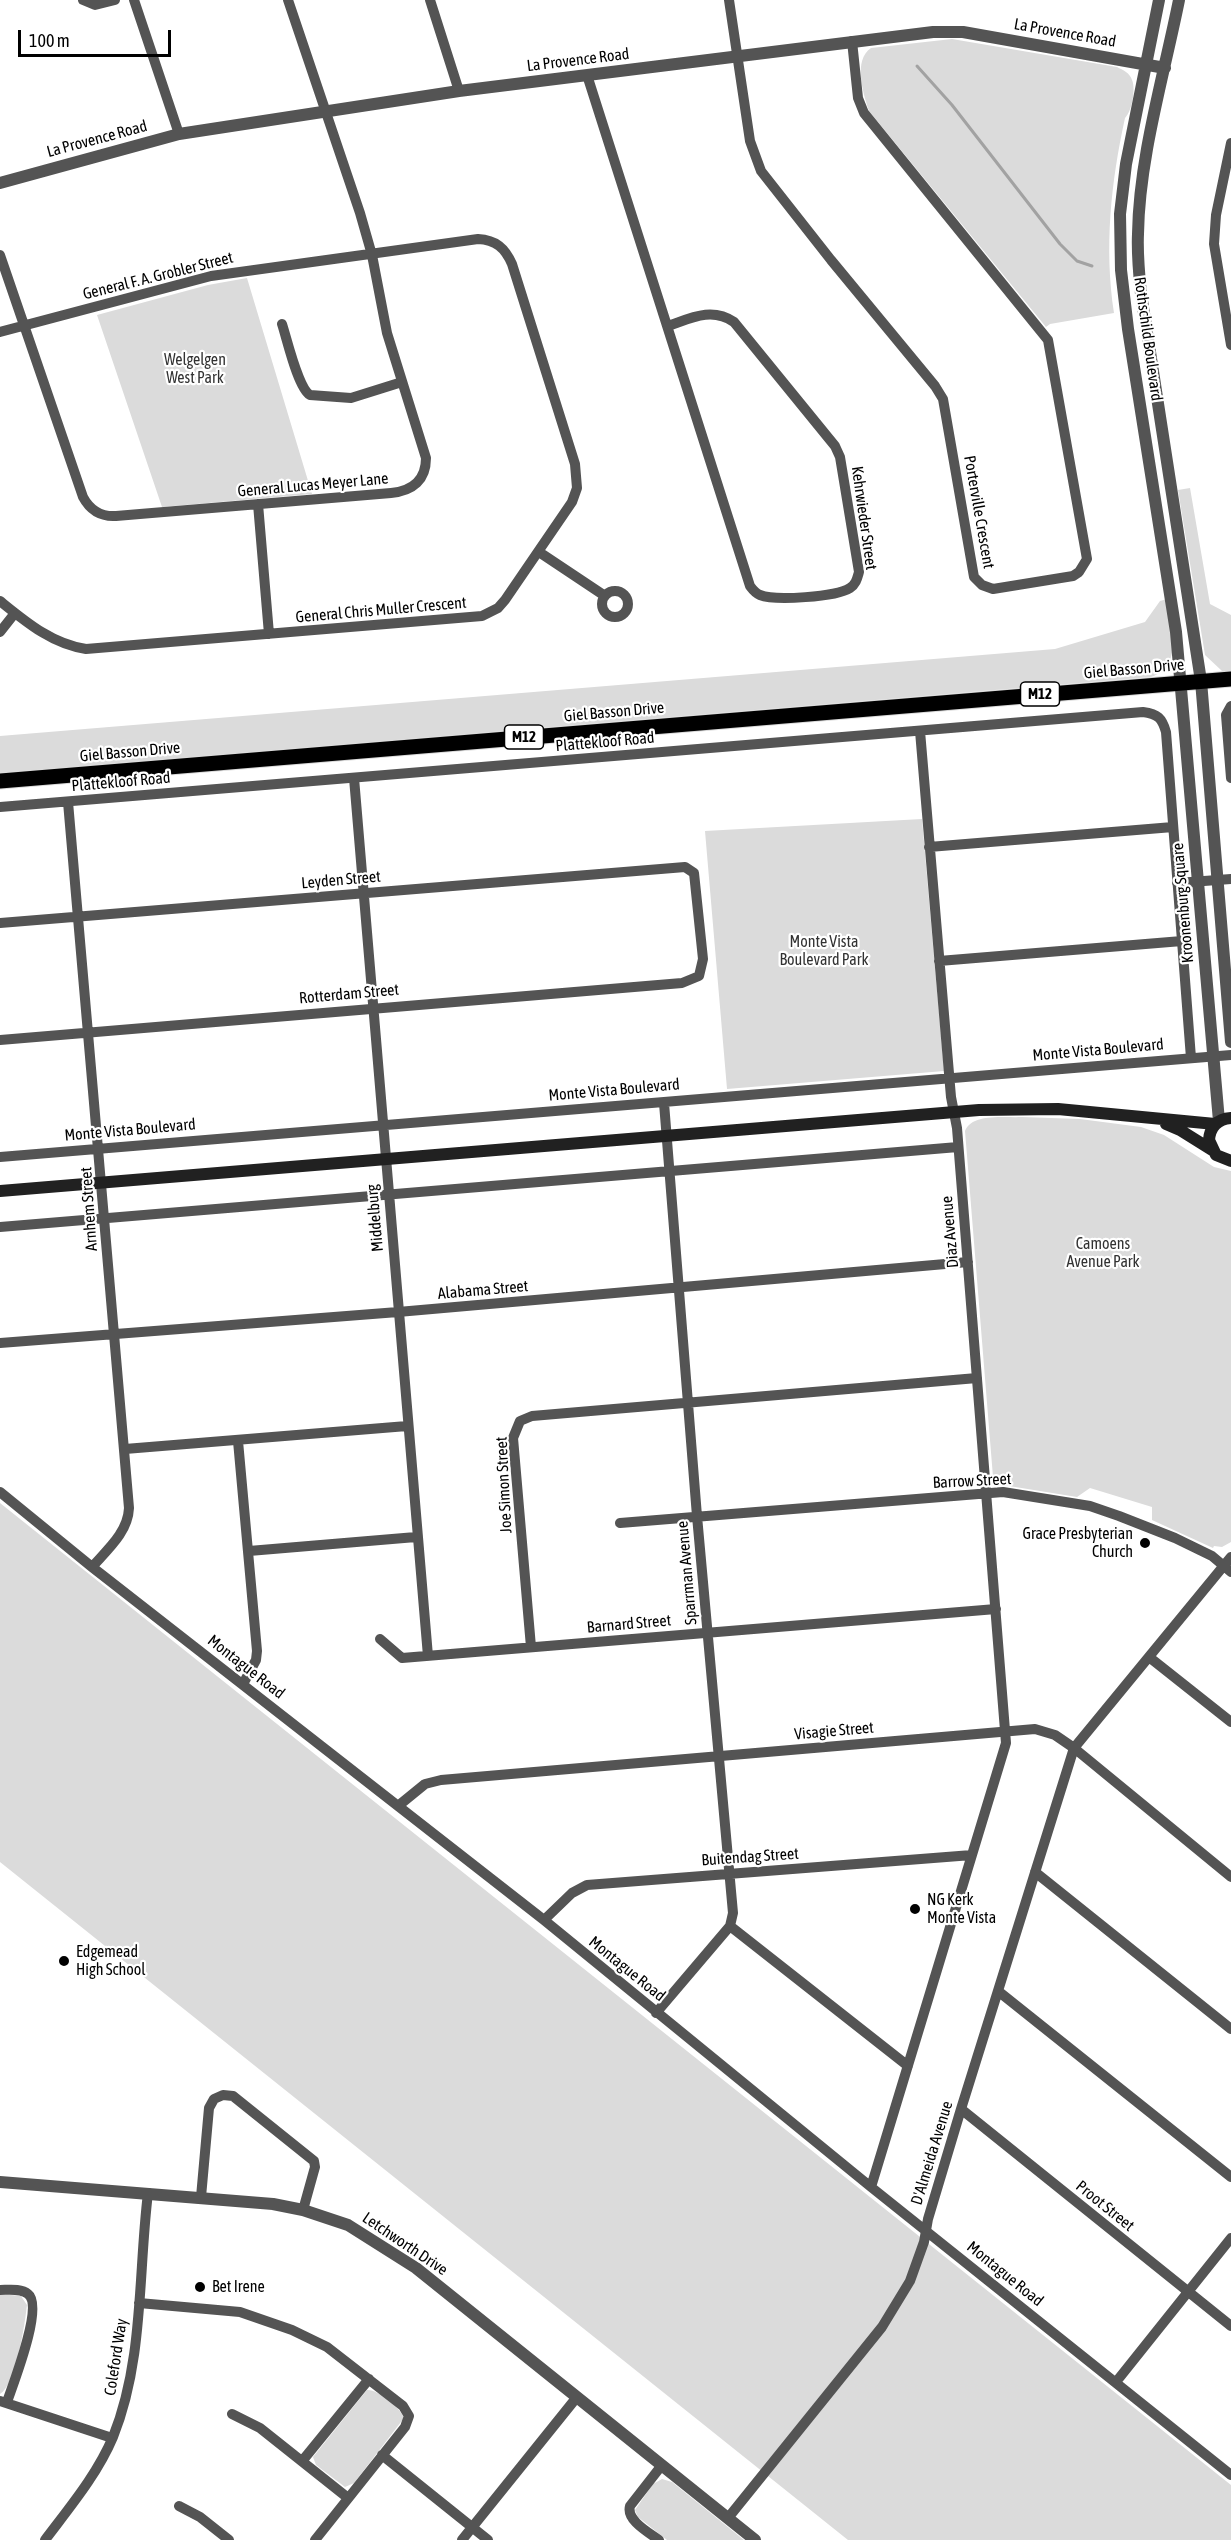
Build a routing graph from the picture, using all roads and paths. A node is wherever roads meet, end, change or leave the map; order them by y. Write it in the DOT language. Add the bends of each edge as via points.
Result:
graph roads {
  1 [pos="83,0"];
  2 [pos="115,0"];
  3 [pos="134,0"];
  4 [pos="288,0"];
  5 [pos="430,0"];
  6 [pos="729,0"];
  7 [pos="1158,0"];
  8 [pos="1179,0"];
  9 [pos="852,41"];
  10 [pos="736,56"];
  11 [pos="1146,64"];
  12 [pos="1165,68"];
  13 [pos="587,75"];
  14 [pos="459,91"];
  15 [pos="326,110"];
  16 [pos="179,134"];
  17 [pos="1231,143"];
  18 [pos="0,183"];
  19 [pos="1219,202"];
  20 [pos="1231,204"];
  21 [pos="0,255"];
  22 [pos="372,255"];
  23 [pos="282,324"];
  24 [pos="24,325"];
  25 [pos="668,326"];
  26 [pos="0,332"];
  27 [pos="1231,345"];
  28 [pos="402,382"];
  29 [pos="258,504"];
  30 [pos="539,552"];
  31 [pos="605,596"];
  32 [pos="0,601"];
  33 [pos="15,613"];
  34 [pos="0,632"];
  35 [pos="270,634"];
  36 [pos="1231,679"];
  37 [pos="1201,681"];
  38 [pos="1182,683"];
  39 [pos="1229,708"];
  40 [pos="920,731"];
  41 [pos="1166,732"];
  42 [pos="1229,740"];
  43 [pos="354,778"];
  44 [pos="1231,778"];
  45 [pos="0,781"];
  46 [pos="68,802"];
  47 [pos="0,807"];
  48 [pos="1173,827"];
  49 [pos="929,847"];
  50 [pos="1225,879"];
  51 [pos="1197,881"];
  52 [pos="1177,883"];
  53 [pos="363,893"];
  54 [pos="79,917"];
  55 [pos="0,923"];
  56 [pos="1182,941"];
  57 [pos="939,961"];
  58 [pos="699,976"];
  59 [pos="372,1007"];
  60 [pos="89,1031"];
  61 [pos="0,1040"];
  62 [pos="1231,1042"];
  63 [pos="1231,1055"];
  64 [pos="1213,1056"];
  65 [pos="1191,1058"];
  66 [pos="950,1078"];
  67 [pos="664,1102"];
  68 [pos="954,1112"];
  69 [pos="1147,1119"];
  70 [pos="1222,1121"];
  71 [pos="383,1125"];
  72 [pos="667,1136"];
  73 [pos="958,1147"];
  74 [pos="100,1149"];
  75 [pos="1212,1150"];
  76 [pos="0,1157"];
  77 [pos="385,1161"];
  78 [pos="1231,1161"];
  79 [pos="671,1171"];
  80 [pos="102,1183"];
  81 [pos="0,1191"];
  82 [pos="388,1194"];
  83 [pos="105,1218"];
  84 [pos="0,1227"];
  85 [pos="968,1262"];
  86 [pos="680,1287"];
  87 [pos="399,1312"];
  88 [pos="113,1334"];
  89 [pos="0,1343"];
  90 [pos="977,1378"];
  91 [pos="689,1401"];
  92 [pos="407,1426"];
  93 [pos="238,1441"];
  94 [pos="125,1449"];
  95 [pos="0,1492"];
  96 [pos="986,1493"];
  97 [pos="697,1516"];
  98 [pos="620,1523"];
  99 [pos="416,1537"];
  100 [pos="249,1551"];
  101 [pos="1229,1565"];
  102 [pos="92,1567"];
  103 [pos="996,1609"];
  104 [pos="707,1632"];
  105 [pos="380,1639"];
  106 [pos="531,1647"];
  107 [pos="428,1656"];
  108 [pos="1149,1657"];
  109 [pos="243,1684"];
  110 [pos="1231,1722"];
  111 [pos="1006,1731"];
  112 [pos="1074,1748"];
  113 [pos="718,1756"];
  114 [pos="398,1806"];
  115 [pos="972,1855"];
  116 [pos="1035,1872"];
  117 [pos="731,1873"];
  118 [pos="1231,1877"];
  119 [pos="544,1920"];
  120 [pos="730,1926"];
  121 [pos="998,1991"];
  122 [pos="656,2013"];
  123 [pos="1231,2029"];
  124 [pos="908,2066"];
  125 [pos="961,2109"];
  126 [pos="1231,2177"];
  127 [pos="0,2182"];
  128 [pos="871,2187"];
  129 [pos="148,2193"];
  130 [pos="201,2197"];
  131 [pos="303,2210"];
  132 [pos="926,2230"];
  133 [pos="1231,2238"];
  134 [pos="0,2290"];
  135 [pos="1188,2291"];
  136 [pos="139,2303"];
  137 [pos="1231,2326"];
  138 [pos="369,2379"];
  139 [pos="1116,2382"];
  140 [pos="577,2397"];
  141 [pos="4,2401"];
  142 [pos="232,2414"];
  143 [pos="112,2438"];
  144 [pos="382,2455"];
  145 [pos="303,2460"];
  146 [pos="662,2465"];
  147 [pos="1231,2475"];
  148 [pos="348,2498"];
  149 [pos="179,2506"];
  150 [pos="728,2518"];
  151 [pos="472,2527"];
  152 [pos="47,2539"];
  153 [pos="229,2540"];
  154 [pos="315,2540"];
  155 [pos="462,2540"];
  156 [pos="488,2540"];
  157 [pos="658,2540"];
  158 [pos="755,2540"];
  1 -- 2 [label="street" via="95,5"];
  3 -- 16 [label="street"];
  4 -- 15 [label="street, General Lucas Meyer Lane"];
  5 -- 14 [label="street"];
  6 -- 10 [label="street, Porterville Crescent"];
  7 -- 11 [label="street, Rothschild Boulevard"];
  8 -- 12 [label="street, Rothschild Boulevard"];
  9 -- 10 [label="street, La Provence Road"];
  9 -- 10 [label="street, Porterville Crescent" via="858,98 864,113 1048,340 1087,559 1073,576 993,589 974,577 943,399 761,171 750,141"];
  9 -- 11 [label="street, La Provence Road" via="963,32"];
  10 -- 13 [label="street, La Provence Road"];
  11 -- 12 [label="street, La Provence Road"];
  11 -- 38 [label="street, Rothschild Boulevard" via="1126,164 1120,214 1121,270"];
  12 -- 37 [label="street, Rothschild Boulevard" via="1140,200 1139,267"];
  13 -- 14 [label="street, La Provence Road"];
  13 -- 25 [label="street, Kehrwieder Street"];
  14 -- 15 [label="street, La Provence Road"];
  15 -- 16 [label="street, La Provence Road"];
  15 -- 22 [label="street, General Lucas Meyer Lane"];
  16 -- 18 [label="street, La Provence Road"];
  17 -- 19 [label="street"];
  19 -- 20 [label="street"];
  19 -- 27 [label="street" via="1214,244"];
  21 -- 24 [label="street, General Lucas Meyer Lane"];
  22 -- 24 [label="street, General F. A. Grobler Street" via="211,276"];
  22 -- 28 [label="street, General Lucas Meyer Lane" via="387,333"];
  22 -- 30 [label="street, General Chris Muller Crescent" via="478,239 492,241 508,255 577,472 572,502"];
  23 -- 28 [label="street" via="301,383 310,395 351,398"];
  24 -- 26 [label="street"];
  24 -- 29 [label="street, General Lucas Meyer Lane" via="83,497 91,509 107,516"];
  25 -- 25 [label="street, Kehrwieder Street" via="713,314 734,322 835,446 859,572 850,588 779,598 761,596 750,586"];
  28 -- 29 [label="street, General Lucas Meyer Lane" via="426,458 424,474 416,485 397,493"];
  29 -- 35 [label="street"];
  30 -- 31 [label="street"];
  30 -- 35 [label="street, General Chris Muller Crescent" via="498,608 482,616"];
  32 -- 33 [label="street, General Chris Muller Crescent"];
  33 -- 34 [label="street"];
  33 -- 35 [label="street, General Chris Muller Crescent" via="56,641 86,649"];
  36 -- 37 [label="main road, Giel Basson Drive / M12"];
  37 -- 38 [label="main road, Giel Basson Drive / M12"];
  37 -- 50 [label="street"];
  38 -- 45 [label="main road, Giel Basson Drive / M12"];
  38 -- 51 [label="street, Kroonenburg Square"];
  39 -- 42 [label="street"];
  40 -- 41 [label="street, Plattekloof Road" via="1143,712 1158,716"];
  40 -- 43 [label="street, Plattekloof Road"];
  40 -- 49 [label="street, Diaz Avenue"];
  41 -- 48 [label="street, Kroonenburg Square"];
  42 -- 44 [label="street"];
  43 -- 46 [label="street, Plattekloof Road"];
  43 -- 53 [label="street, Middelburg"];
  46 -- 47 [label="street, Plattekloof Road"];
  46 -- 54 [label="street, Arnhem Street"];
  48 -- 49 [label="street"];
  48 -- 52 [label="street, Kroonenburg Square"];
  49 -- 57 [label="street, Diaz Avenue"];
  50 -- 51 [label="street"];
  50 -- 62 [label="street"];
  51 -- 52 [label="street"];
  51 -- 64 [label="street, Kroonenburg Square"];
  52 -- 56 [label="street, Kroonenburg Square"];
  53 -- 54 [label="street, Leyden Street"];
  53 -- 58 [label="street, Leyden Street" via="685,867 694,873 703,959"];
  53 -- 59 [label="street, Middelburg"];
  54 -- 55 [label="street, Leyden Street"];
  54 -- 60 [label="street, Arnhem Street"];
  56 -- 57 [label="street"];
  56 -- 65 [label="street, Kroonenburg Square"];
  57 -- 66 [label="street, Diaz Avenue"];
  58 -- 59 [label="street, Rotterdam Street" via="682,983"];
  59 -- 60 [label="street, Rotterdam Street"];
  59 -- 71 [label="street, Middelburg"];
  60 -- 61 [label="street, Rotterdam Street"];
  60 -- 74 [label="street, Arnhem Street"];
  63 -- 64 [label="street, Monte Vista Boulevard"];
  64 -- 65 [label="street, Monte Vista Boulevard"];
  64 -- 70 [label="street, Kroonenburg Square"];
  65 -- 66 [label="street, Monte Vista Boulevard"];
  66 -- 67 [label="street, Monte Vista Boulevard"];
  66 -- 68 [label="street, Diaz Avenue"];
  67 -- 71 [label="street, Monte Vista Boulevard"];
  67 -- 72 [label="street, Sparrman Avenue"];
  68 -- 69 [label="main road" via="1058,1109"];
  68 -- 72 [label="main road"];
  68 -- 73 [label="street, Diaz Avenue"];
  69 -- 70 [label="main road"];
  69 -- 75 [label="main road" via="1180,1130"];
  70 -- 75 [label="main road" via="1209,1137"];
  71 -- 74 [label="street, Monte Vista Boulevard"];
  71 -- 77 [label="street, Middelburg"];
  72 -- 77 [label="main road"];
  72 -- 79 [label="street, Sparrman Avenue"];
  73 -- 79 [label="street"];
  73 -- 85 [label="street, Diaz Avenue"];
  74 -- 76 [label="street, Monte Vista Boulevard"];
  74 -- 80 [label="street, Arnhem Street"];
  75 -- 78 [label="main road" via="1221,1159"];
  77 -- 80 [label="main road"];
  77 -- 82 [label="street, Middelburg"];
  79 -- 82 [label="street"];
  79 -- 86 [label="street, Sparrman Avenue"];
  80 -- 81 [label="main road"];
  80 -- 83 [label="street, Arnhem Street"];
  82 -- 83 [label="street"];
  82 -- 87 [label="street, Middelburg"];
  83 -- 84 [label="street"];
  83 -- 88 [label="street, Arnhem Street"];
  85 -- 86 [label="street, Alabama Street"];
  85 -- 90 [label="street, Diaz Avenue"];
  86 -- 87 [label="street, Alabama Street"];
  86 -- 91 [label="street, Sparrman Avenue"];
  87 -- 88 [label="street, Alabama Street"];
  87 -- 92 [label="street, Middelburg"];
  88 -- 89 [label="street, Alabama Street"];
  88 -- 94 [label="street, Arnhem Street"];
  90 -- 91 [label="street"];
  90 -- 96 [label="street, Diaz Avenue"];
  91 -- 97 [label="street, Sparrman Avenue"];
  91 -- 106 [label="street, Joe Simon Street" via="532,1416 520,1422 513,1438"];
  92 -- 93 [label="street"];
  92 -- 99 [label="street, Middelburg"];
  93 -- 94 [label="street"];
  93 -- 100 [label="street"];
  94 -- 102 [label="street, Arnhem Street" via="129,1518"];
  95 -- 102 [label="street, Montague Road"];
  96 -- 97 [label="street, Barrow Street"];
  96 -- 101 [label="street, Barrow Street" via="1003,1492 1090,1506 1175,1538"];
  96 -- 103 [label="street, Diaz Avenue"];
  97 -- 98 [label="street, Barrow Street"];
  97 -- 104 [label="street, Sparrman Avenue"];
  99 -- 100 [label="street"];
  99 -- 107 [label="street, Middelburg"];
  100 -- 109 [label="street" via="257,1651"];
  101 -- 108 [label="street"];
  102 -- 109 [label="street, Montague Road"];
  103 -- 104 [label="street, Barnard Street"];
  103 -- 111 [label="street, Diaz Avenue"];
  104 -- 106 [label="street, Barnard Street"];
  104 -- 113 [label="street, Sparrman Avenue"];
  105 -- 107 [label="street, Barnard Street" via="402,1658"];
  106 -- 107 [label="street, Barnard Street"];
  108 -- 110 [label="street"];
  108 -- 112 [label="street"];
  109 -- 114 [label="street, Montague Road"];
  111 -- 112 [label="street, Visagie Street" via="1044,1731"];
  111 -- 113 [label="street, Visagie Street"];
  111 -- 115 [label="street" via="1006,1743"];
  112 -- 116 [label="street, D'Almeida Avenue"];
  112 -- 118 [label="street, Visagie Street"];
  113 -- 114 [label="street, Visagie Street" via="441,1780 425,1784"];
  113 -- 117 [label="street, Sparrman Avenue"];
  114 -- 119 [label="street, Montague Road"];
  115 -- 117 [label="street, Buitendag Street"];
  115 -- 124 [label="street"];
  116 -- 121 [label="street, D'Almeida Avenue"];
  116 -- 123 [label="street"];
  117 -- 119 [label="street, Buitendag Street" via="587,1885 572,1893"];
  117 -- 120 [label="street, Sparrman Avenue"];
  119 -- 122 [label="street, Montague Road"];
  120 -- 122 [label="street"];
  120 -- 124 [label="street"];
  121 -- 125 [label="street, D'Almeida Avenue"];
  121 -- 126 [label="street"];
  122 -- 128 [label="street, Montague Road"];
  124 -- 128 [label="street"];
  125 -- 132 [label="street, D'Almeida Avenue"];
  125 -- 135 [label="street, Proot Street"];
  127 -- 129 [label="street, Letchworth Drive"];
  128 -- 132 [label="street, Montague Road"];
  129 -- 130 [label="street, Letchworth Drive"];
  129 -- 136 [label="street, Coleford Way"];
  130 -- 131 [label="street, Letchworth Drive"];
  130 -- 131 [label="street" via="209,2108 214,2099 227,2094 314,2161"];
  131 -- 140 [label="street, Letchworth Drive" via="348,2225 386,2247"];
  132 -- 139 [label="street, Montague Road"];
  132 -- 150 [label="street, D'Almeida Avenue" via="918,2264 882,2327"];
  133 -- 135 [label="street"];
  134 -- 141 [label="street" via="24,2291 33,2302 27,2342"];
  135 -- 137 [label="street, Proot Street"];
  135 -- 139 [label="street"];
  136 -- 138 [label="street" via="224,2310 256,2317 327,2346"];
  136 -- 143 [label="street, Coleford Way" via="128,2390"];
  138 -- 144 [label="street" via="403,2406 409,2416"];
  138 -- 145 [label="street"];
  139 -- 147 [label="street, Montague Road"];
  140 -- 146 [label="street, Letchworth Drive"];
  140 -- 151 [label="street"];
  141 -- 143 [label="street"];
  142 -- 145 [label="street" via="247,2420"];
  143 -- 152 [label="street, Coleford Way" via="97,2468"];
  144 -- 148 [label="street"];
  144 -- 151 [label="street"];
  145 -- 148 [label="street"];
  146 -- 150 [label="street, Letchworth Drive"];
  146 -- 157 [label="street" via="628,2512"];
  148 -- 154 [label="street"];
  149 -- 153 [label="street"];
  150 -- 158 [label="street, Letchworth Drive"];
  151 -- 155 [label="street"];
  151 -- 156 [label="street"];
}
